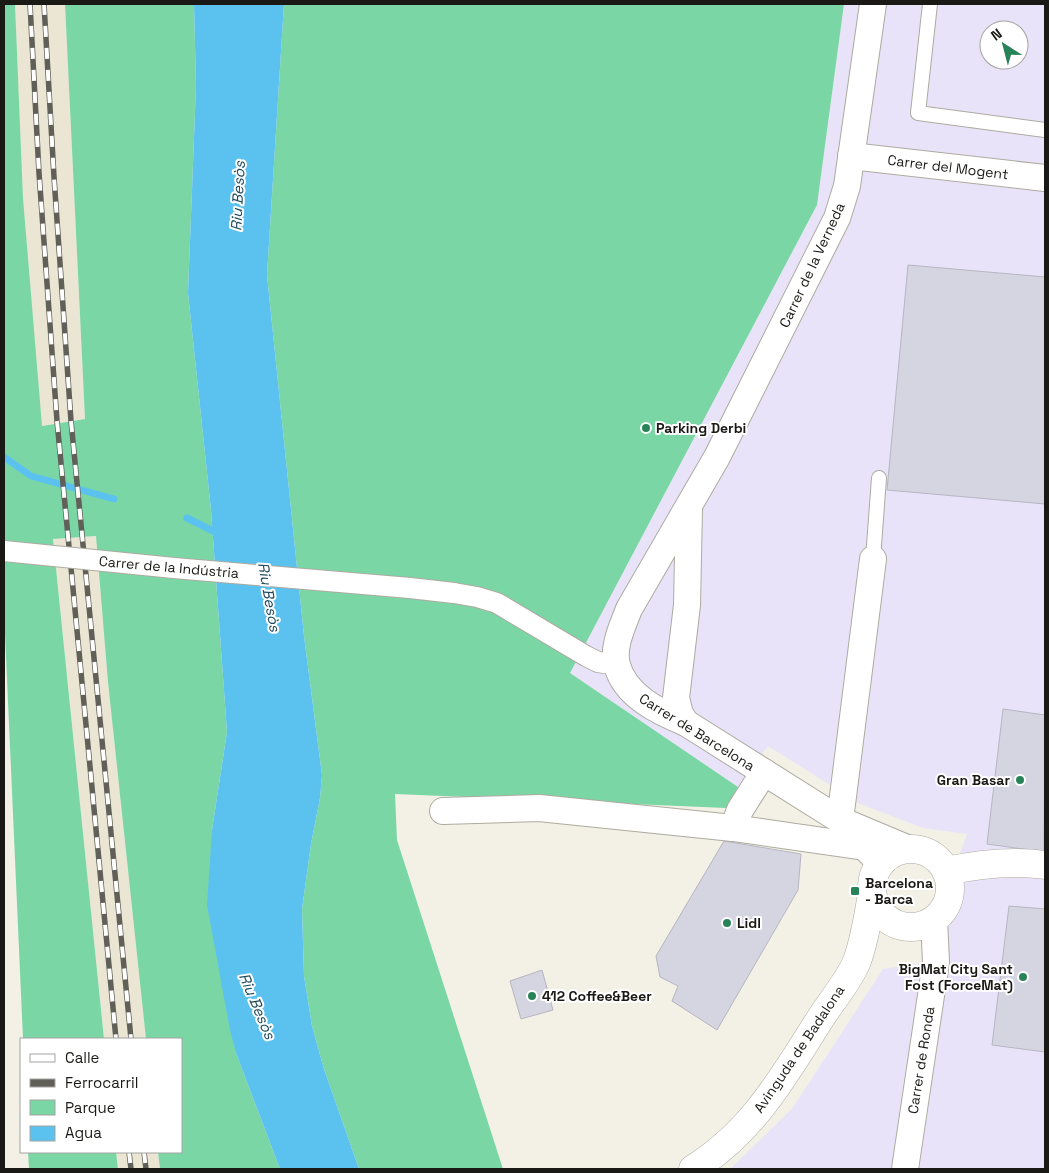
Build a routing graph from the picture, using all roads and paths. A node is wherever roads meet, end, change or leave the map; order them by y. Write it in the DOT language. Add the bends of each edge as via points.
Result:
graph roads {
  1 [pos="872,4"];
  2 [pos="930,4"];
  3 [pos="1045,130"];
  4 [pos="851,156"];
  5 [pos="1045,178"];
  6 [pos="879,478"];
  7 [pos="689,507"];
  8 [pos="4,551"];
  9 [pos="873,559"];
  10 [pos="650,574"];
  11 [pos="687,605"];
  12 [pos="617,665"];
  13 [pos="686,723"];
  14 [pos="764,772"];
  15 [pos="443,811"];
  16 [pos="840,820"];
  17 [pos="733,828"];
  18 [pos="909,849"];
  19 [pos="872,855"];
  20 [pos="1045,865"];
  21 [pos="946,871"];
  22 [pos="872,894"];
  23 [pos="934,920"];
  24 [pos="901,926"];
  25 [pos="856,963"];
  26 [pos="693,1169"];
  27 [pos="905,1169"];
  1 -- 4 [label="street, Carrer de la Verneda"];
  2 -- 3 [label="lane" via="918,113"];
  4 -- 5 [label="street, Carrer del Mogent"];
  4 -- 7 [label="street, Carrer de la Verneda" via="847,186 837,218"];
  6 -- 9 [label="lane"];
  7 -- 10 [label="street, Carrer de la Verneda"];
  7 -- 11 [label="street, Carrer de la Verneda"];
  8 -- 12 [label="street, Carrer de la Indústria, bridge" via="477,597 497,602 598,662"];
  9 -- 16 [label="street"];
  10 -- 11 [label="street" via="672,577"];
  10 -- 12 [label="street, Carrer de la Verneda" via="620,631"];
  11 -- 13 [label="street, Carrer de la Verneda" via="676,698"];
  12 -- 13 [label="street, Carrer de Barcelona" via="638,697 662,713"];
  13 -- 14 [label="street, Carrer de Barcelona"];
  14 -- 16 [label="street, Carrer de Barcelona"];
  14 -- 17 [label="street, Carrer de Barcelona" via="740,810"];
  15 -- 17 [label="street" via="539,808"];
  16 -- 18 [label="street, Carrer de Barcelona"];
  16 -- 19 [label="street, Carrer de Barcelona"];
  17 -- 19 [label="street"];
  18 -- 19 [label="street"];
  18 -- 21 [label="street" via="922,850 934,857"];
  19 -- 22 [label="street"];
  20 -- 21 [label="street" via="997,862"];
  21 -- 23 [label="street" via="949,897 944,910"];
  22 -- 24 [label="street" via="876,907 889,921"];
  22 -- 25 [label="street, Avinguda de Badalona" via="865,936"];
  23 -- 24 [label="street" via="922,926"];
  23 -- 27 [label="street, Carrer de Ronda" via="936,962"];
  24 -- 25 [label="street, Avinguda de Badalona"];
  25 -- 26 [label="street, Avinguda de Badalona" via="767,1101 726,1146"];
}
